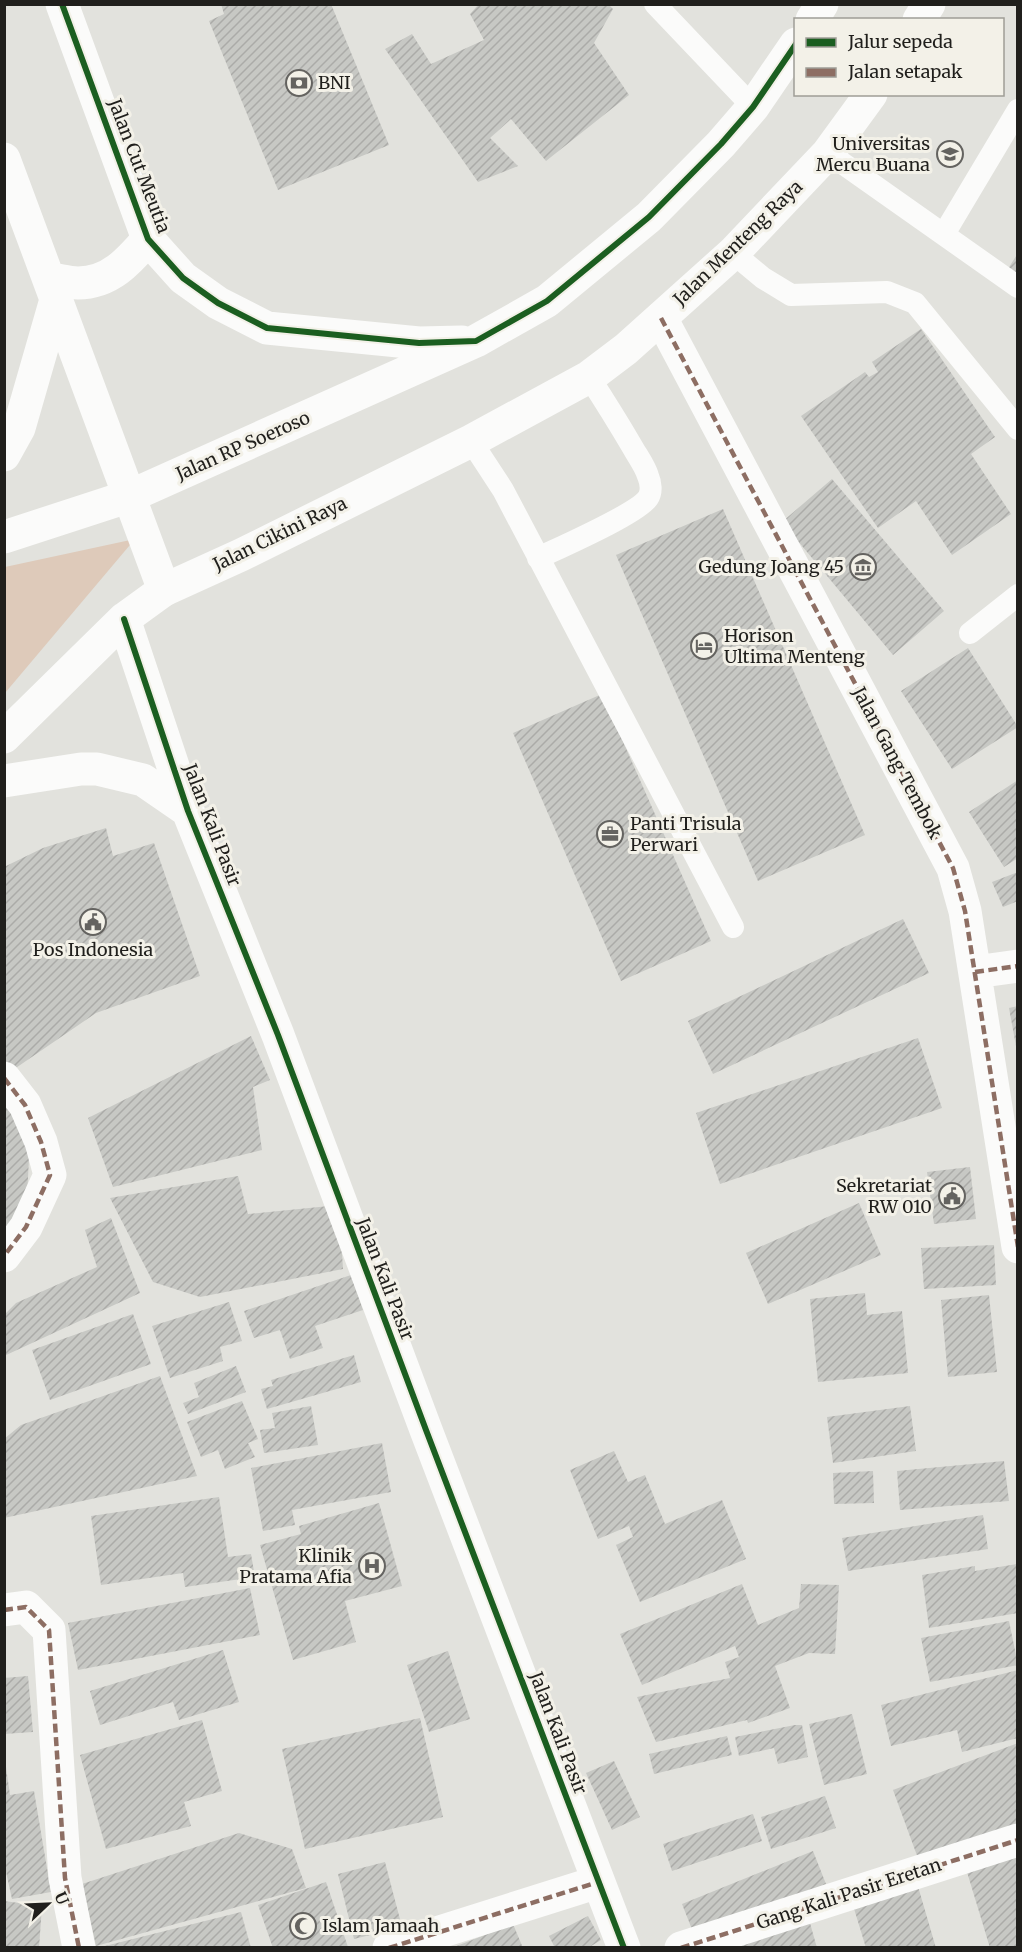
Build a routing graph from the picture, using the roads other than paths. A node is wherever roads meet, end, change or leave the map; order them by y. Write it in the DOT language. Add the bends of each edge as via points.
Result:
graph roads {
  1 [pos="62,4"];
  2 [pos="655,4"];
  3 [pos="822,4"];
  4 [pos="929,4"];
  5 [pos="813,18"];
  6 [pos="920,18"];
  7 [pos="794,45"];
  8 [pos="870,96"];
  9 [pos="753,106"];
  10 [pos="1017,110"];
  11 [pos="828,153"];
  12 [pos="4,159"];
  13 [pos="944,234"];
  14 [pos="148,239"];
  15 [pos="733,253"];
  16 [pos="1017,286"];
  17 [pos="53,287"];
  18 [pos="660,318"];
  19 [pos="476,341"];
  20 [pos="589,377"];
  21 [pos="1017,429"];
  22 [pos="471,441"];
  23 [pos="4,455"];
  24 [pos="130,496"];
  25 [pos="4,537"];
  26 [pos="538,558"];
  27 [pos="164,590"];
  28 [pos="1017,595"];
  29 [pos="124,619"];
  30 [pos="970,633"];
  31 [pos="4,737"];
  32 [pos="4,781"];
  33 [pos="188,811"];
  34 [pos="733,927"];
  35 [pos="1017,966"];
  36 [pos="975,972"];
  37 [pos="4,1078"];
  38 [pos="1017,1247"];
  39 [pos="4,1256"];
  40 [pos="4,1610"];
  41 [pos="1017,1840"];
  42 [pos="598,1882"];
  43 [pos="79,1947"];
  44 [pos="389,1947"];
  45 [pos="624,1947"];
  46 [pos="681,1947"];
  1 -- 14 [label="main road, Jalan Cut Meutia"];
  2 -- 9 [label="lane"];
  3 -- 5 [label="main road"];
  4 -- 6 [label="main road"];
  7 -- 9 [label="main road"];
  8 -- 11 [label="main road, Jalan Menteng Raya"];
  9 -- 19 [label="main road" via="649,217 546,301"];
  10 -- 13 [label="lane"];
  11 -- 13 [label="lane"];
  11 -- 15 [label="main road, Jalan Menteng Raya"];
  12 -- 17 [label="main road"];
  13 -- 16 [label="lane"];
  14 -- 17 [label="main road" via="124,267 102,278"];
  14 -- 19 [label="main road, Jalan Cut Meutia" via="183,278 218,303 267,328 418,343"];
  15 -- 18 [label="main road, Jalan Menteng Raya"];
  15 -- 21 [label="lane" via="791,295 887,292 915,303"];
  17 -- 23 [label="main road" via="19,428"];
  17 -- 24 [label="main road"];
  18 -- 20 [label="main road, Jalan Menteng Raya"];
  18 -- 36 [label="main road, Jalan Gang Tembok" via="953,868"];
  19 -- 24 [label="main road, Jalan RP Soeroso"];
  20 -- 22 [label="main road, Jalan Cikini Raya"];
  20 -- 26 [label="lane" via="643,465 651,489 648,499 634,509"];
  22 -- 26 [label="lane"];
  22 -- 27 [label="main road, Jalan Cikini Raya"];
  24 -- 25 [label="main road, Jalan RP Soeroso"];
  24 -- 27 [label="main road"];
  26 -- 34 [label="lane"];
  27 -- 29 [label="main road, Jalan Cikini Raya"];
  28 -- 30 [label="lane"];
  29 -- 31 [label="main road, Jalan Cikini Raya"];
  29 -- 33 [label="main road, Jalan Kali Pasir"];
  32 -- 33 [label="main road" via="97,769 143,780"];
  33 -- 42 [label="main road, Jalan Kali Pasir" via="278,1035"];
  35 -- 36 [label="main road"];
  36 -- 38 [label="main road, Jalan Gang Tembok"];
  37 -- 39 [label="main road" via="25,1105 50,1175 26,1227"];
  40 -- 43 [label="main road" via="26,1607 49,1630 65,1878"];
  41 -- 46 [label="main road, Gang Kali Pasir Eretan"];
  42 -- 44 [label="main road"];
  42 -- 45 [label="main road, Jalan Kali Pasir"];
}
